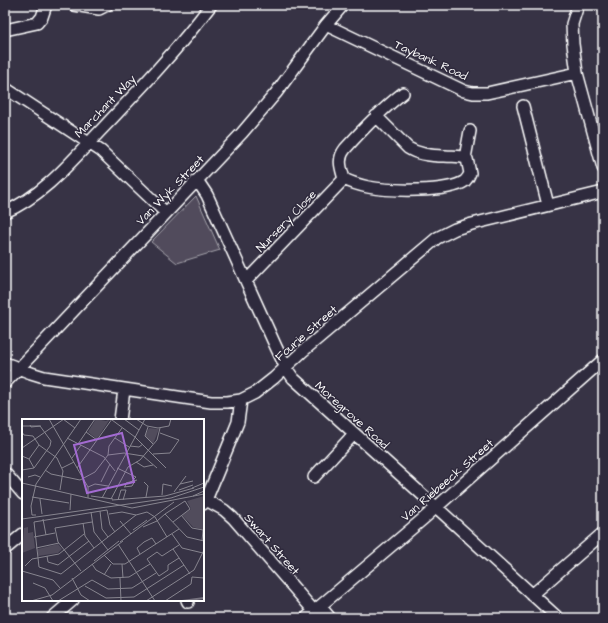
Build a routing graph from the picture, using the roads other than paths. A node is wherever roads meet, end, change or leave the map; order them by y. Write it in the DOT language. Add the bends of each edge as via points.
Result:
graph roads {
  1 [pos="46,5"];
  2 [pos="74,5"];
  3 [pos="107,5"];
  4 [pos="211,5"];
  5 [pos="343,5"];
  6 [pos="578,5"];
  7 [pos="326,25"];
  8 [pos="5,30"];
  9 [pos="578,72"];
  10 [pos="5,88"];
  11 [pos="403,93"];
  12 [pos="523,106"];
  13 [pos="376,116"];
  14 [pos="470,131"];
  15 [pos="89,142"];
  16 [pos="465,158"];
  17 [pos="603,168"];
  18 [pos="344,179"];
  19 [pos="198,180"];
  20 [pos="603,192"];
  21 [pos="548,205"];
  22 [pos="5,212"];
  23 [pos="166,213"];
  24 [pos="246,281"];
  25 [pos="603,360"];
  26 [pos="5,363"];
  27 [pos="19,368"];
  28 [pos="286,368"];
  29 [pos="5,383"];
  30 [pos="124,390"];
  31 [pos="241,400"];
  32 [pos="120,419"];
  33 [pos="354,434"];
  34 [pos="5,473"];
  35 [pos="314,477"];
  36 [pos="22,493"];
  37 [pos="205,502"];
  38 [pos="436,507"];
  39 [pos="603,533"];
  40 [pos="22,535"];
  41 [pos="5,549"];
  42 [pos="532,595"];
  43 [pos="72,601"];
  44 [pos="313,612"];
  45 [pos="52,618"];
  46 [pos="330,618"];
  47 [pos="558,618"];
  1 -- 8 [label="street" via="37,23"];
  2 -- 3 [label="street" via="99,9"];
  4 -- 15 [label="street, Marchant Way" via="156,72"];
  5 -- 7 [label="street, Van Wyk Street"];
  6 -- 9 [label="street" via="572,24"];
  7 -- 9 [label="street, Taybank Road" via="473,93 498,91"];
  7 -- 19 [label="street, Van Wyk Street" via="264,108"];
  9 -- 17 [label="street"];
  10 -- 15 [label="street"];
  11 -- 13 [label="street"];
  12 -- 21 [label="street"];
  13 -- 16 [label="street" via="412,151"];
  13 -- 18 [label="street" via="342,153 340,161"];
  14 -- 16 [label="street"];
  15 -- 22 [label="street, Marchant Way" via="32,198"];
  15 -- 23 [label="street" via="101,150"];
  16 -- 18 [label="street" via="469,162 468,178 460,184 430,190 362,186"];
  18 -- 24 [label="street, Nursery Close"];
  19 -- 23 [label="street, Van Wyk Street"];
  19 -- 24 [label="street, Moregrove Road"];
  20 -- 21 [label="street, Fourie Street"];
  21 -- 28 [label="street, Fourie Street" via="466,225 436,238"];
  23 -- 27 [label="street, Van Wyk Street"];
  24 -- 28 [label="street, Moregrove Road"];
  25 -- 38 [label="street, Van Riebeeck Street"];
  26 -- 27 [label="street, Fourie Street"];
  27 -- 29 [label="street, Van Wyk Street"];
  27 -- 30 [label="street, Fourie Street" via="44,377"];
  28 -- 31 [label="street, Fourie Street" via="260,389"];
  28 -- 33 [label="street, Moregrove Road" via="297,383"];
  30 -- 31 [label="street, Fourie Street" via="211,402"];
  30 -- 32 [label="street"];
  31 -- 37 [label="street" via="238,422"];
  33 -- 35 [label="street"];
  33 -- 38 [label="street, Moregrove Road"];
  34 -- 36 [label="street"];
  37 -- 44 [label="street, Swart Street" via="224,510 233,518"];
  38 -- 42 [label="street, Moregrove Road"];
  38 -- 44 [label="street, Van Riebeeck Street"];
  39 -- 42 [label="street"];
  40 -- 41 [label="street"];
  42 -- 47 [label="street, Moregrove Road"];
  43 -- 45 [label="street"];
  44 -- 46 [label="street, Swart Street"];
}
